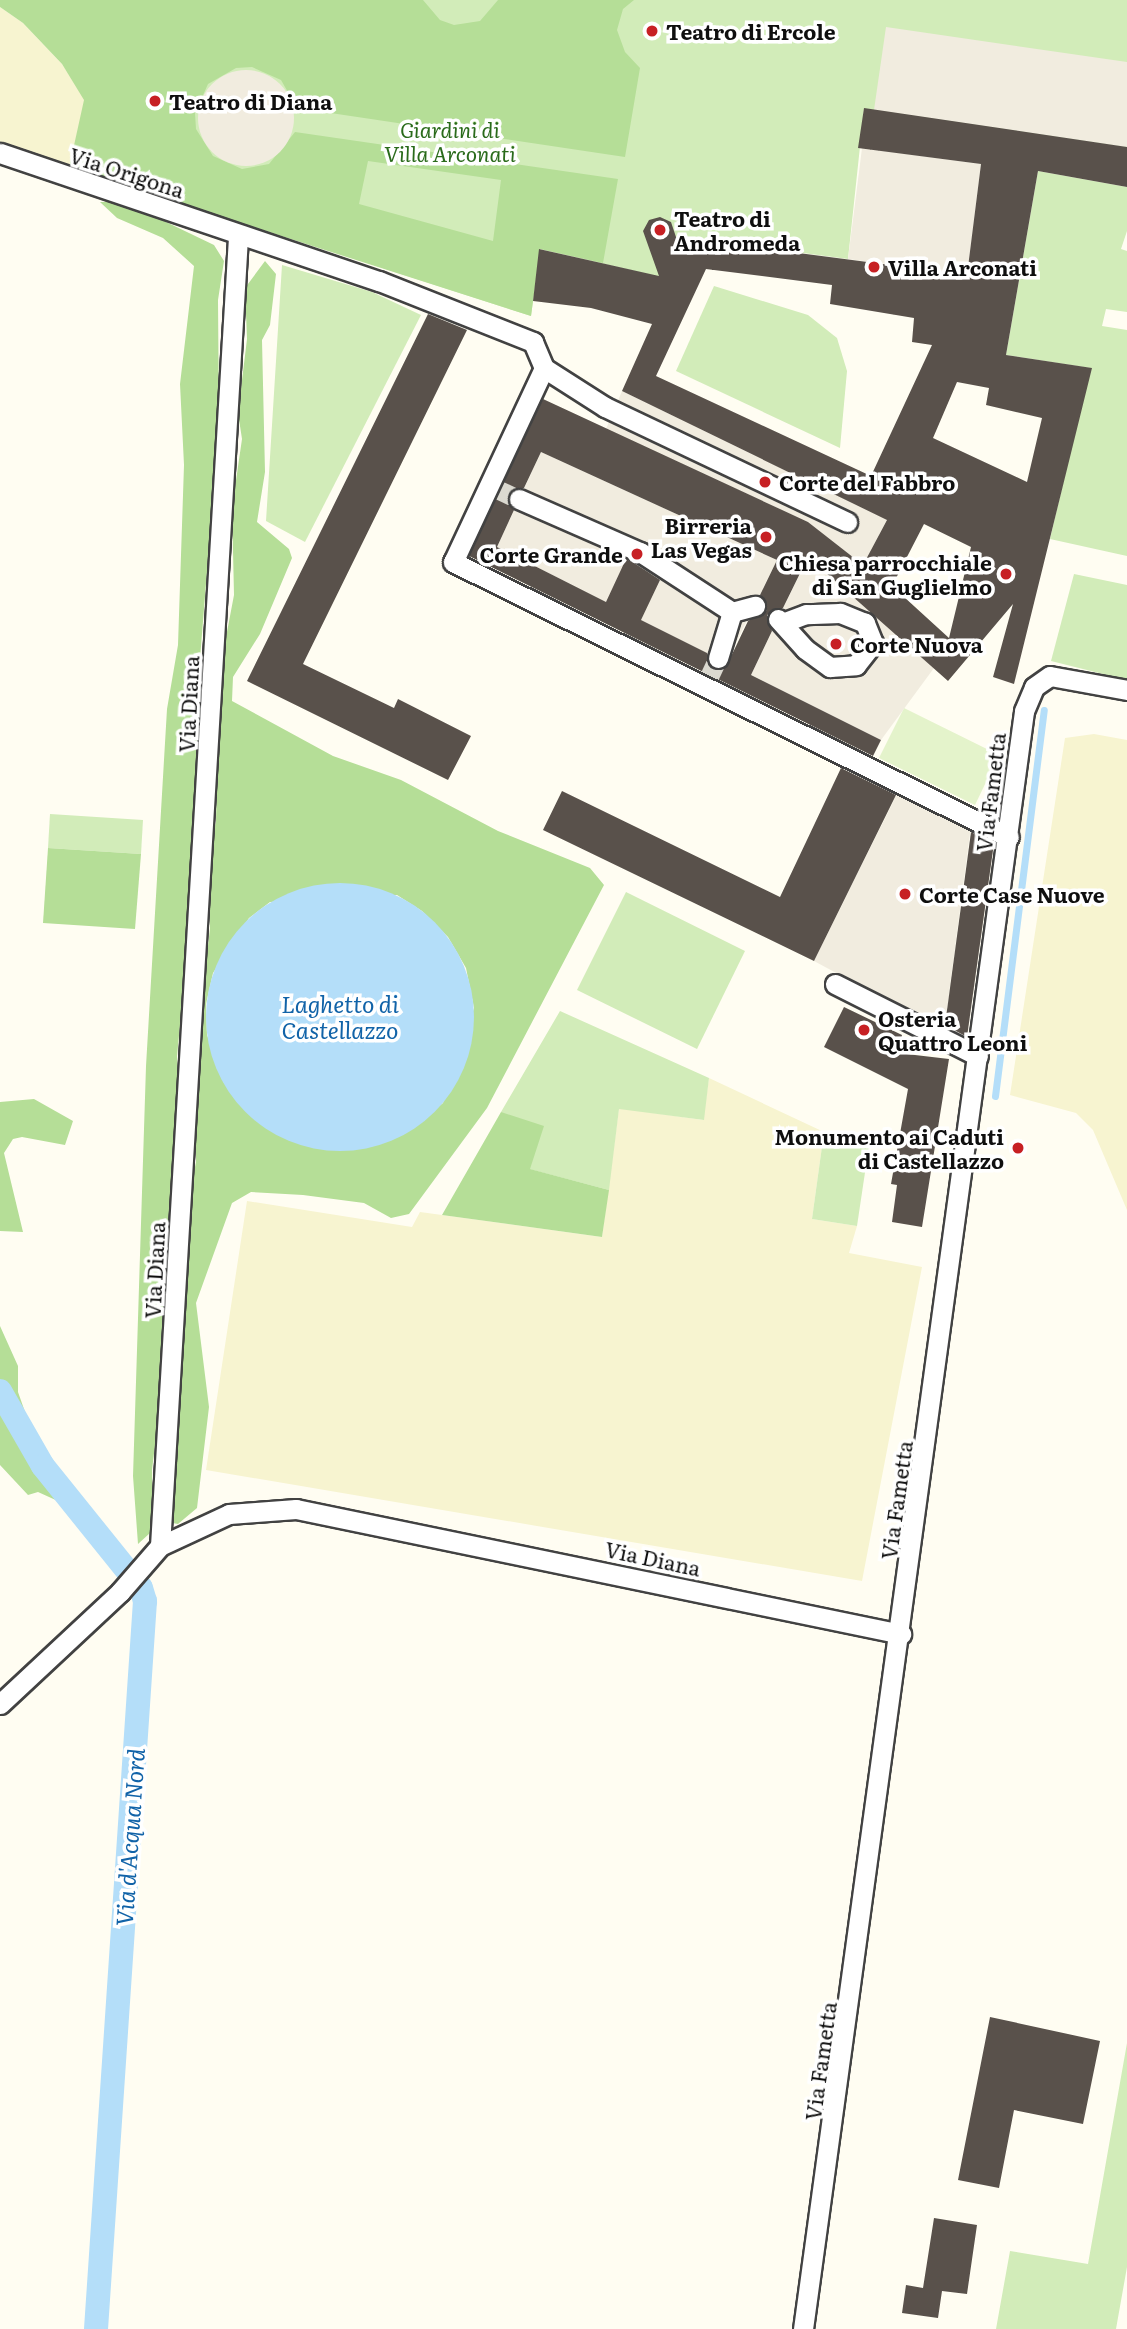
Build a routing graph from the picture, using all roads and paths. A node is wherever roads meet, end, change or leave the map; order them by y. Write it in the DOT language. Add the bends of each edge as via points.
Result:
graph roads {
  1 [pos="0,153"];
  2 [pos="238,237"];
  3 [pos="544,368"];
  4 [pos="519,499"];
  5 [pos="847,522"];
  6 [pos="755,606"];
  7 [pos="732,612"];
  8 [pos="718,658"];
  9 [pos="1127,690"];
  10 [pos="1009,837"];
  11 [pos="835,985"];
  12 [pos="978,1056"];
  13 [pos="160,1546"];
  14 [pos="901,1634"];
  15 [pos="0,1704"];
  16 [pos="803,2329"];
  1 -- 2 [label="street, Via Origona"];
  2 -- 3 [label="street, Via Origona" via="478,318 533,342"];
  2 -- 13 [label="street, Via Diana"];
  3 -- 5 [label="street" via="605,407"];
  3 -- 10 [label="street" via="493,486 453,562"];
  4 -- 7 [label="street" via="640,552"];
  6 -- 7 [label="street"];
  7 -- 8 [label="street"];
  9 -- 10 [label="street, Via Fametta" via="1060,675 1040,679 1024,711"];
  10 -- 12 [label="street, Via Fametta"];
  11 -- 12 [label="street"];
  12 -- 14 [label="street, Via Fametta"];
  13 -- 14 [label="street, Via Diana" via="229,1514 296,1509"];
  13 -- 15 [label="street" via="120,1592"];
  14 -- 16 [label="street, Via Fametta"];
}
